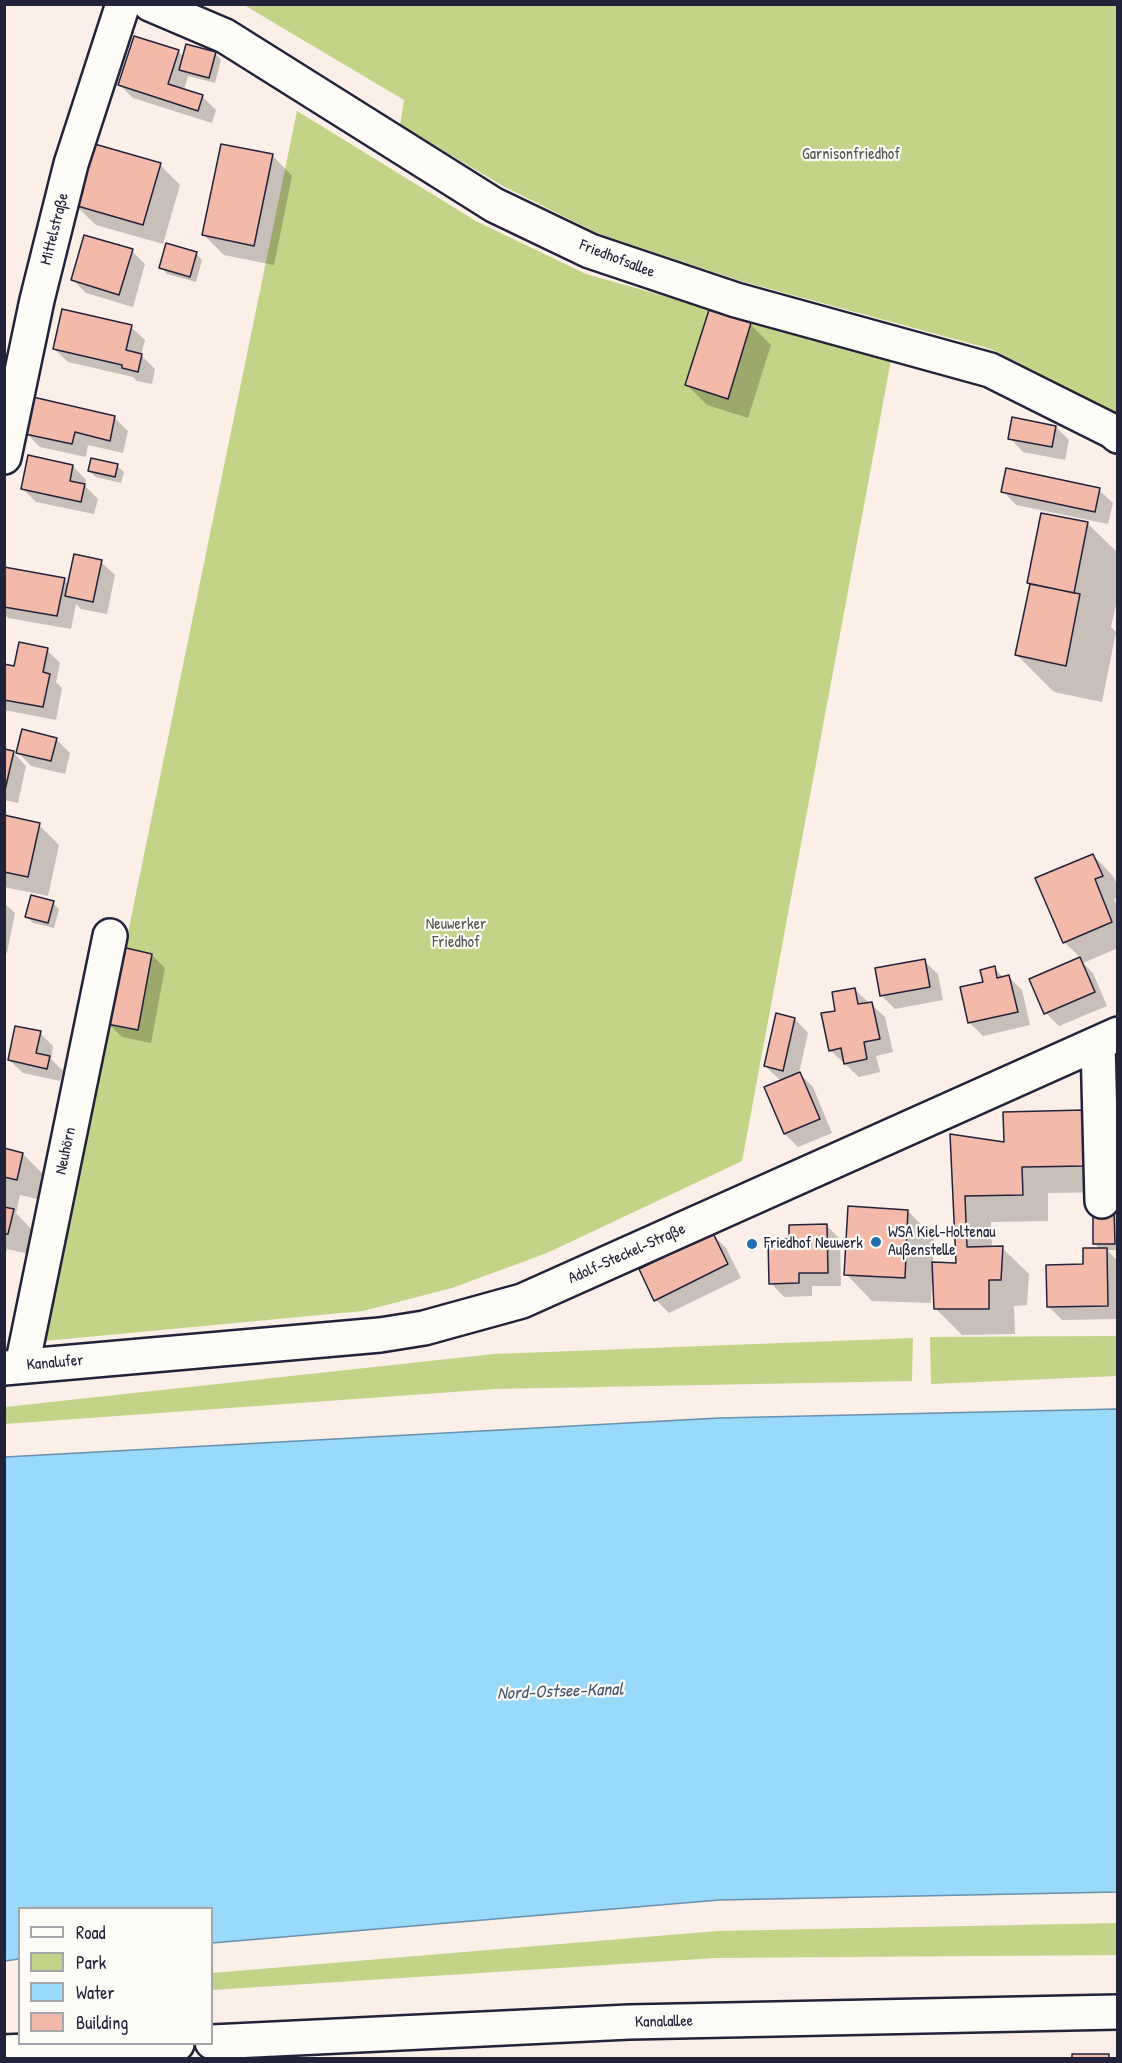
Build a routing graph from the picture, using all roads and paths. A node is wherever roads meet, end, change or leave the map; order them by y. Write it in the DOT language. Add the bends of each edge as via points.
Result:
graph roads {
  1 [pos="123,4"];
  2 [pos="150,4"];
  3 [pos="1118,436"];
  4 [pos="4,457"];
  5 [pos="110,936"];
  6 [pos="1108,1039"];
  7 [pos="1102,1201"];
  8 [pos="105,1359"];
  9 [pos="14,1367"];
  10 [pos="1118,2012"];
  11 [pos="213,2042"];
  12 [pos="139,2045"];
  13 [pos="4,2052"];
  1 -- 4 [label="street, Mittelstraße" via="71,164"];
  2 -- 3 [label="street, Friedhofsallee" via="225,36 494,205 590,251 709,292 990,369"];
  5 -- 9 [label="street, Neuhörn"];
  6 -- 7 [label="street"];
  6 -- 8 [label="street, Adolf-Steckel-Straße" via="522,1301 424,1328 380,1335"];
  8 -- 9 [label="street, Kanalufer"];
  10 -- 11 [label="street, Kanalallee" via="629,2022"];
  12 -- 13 [label="street"];
}
